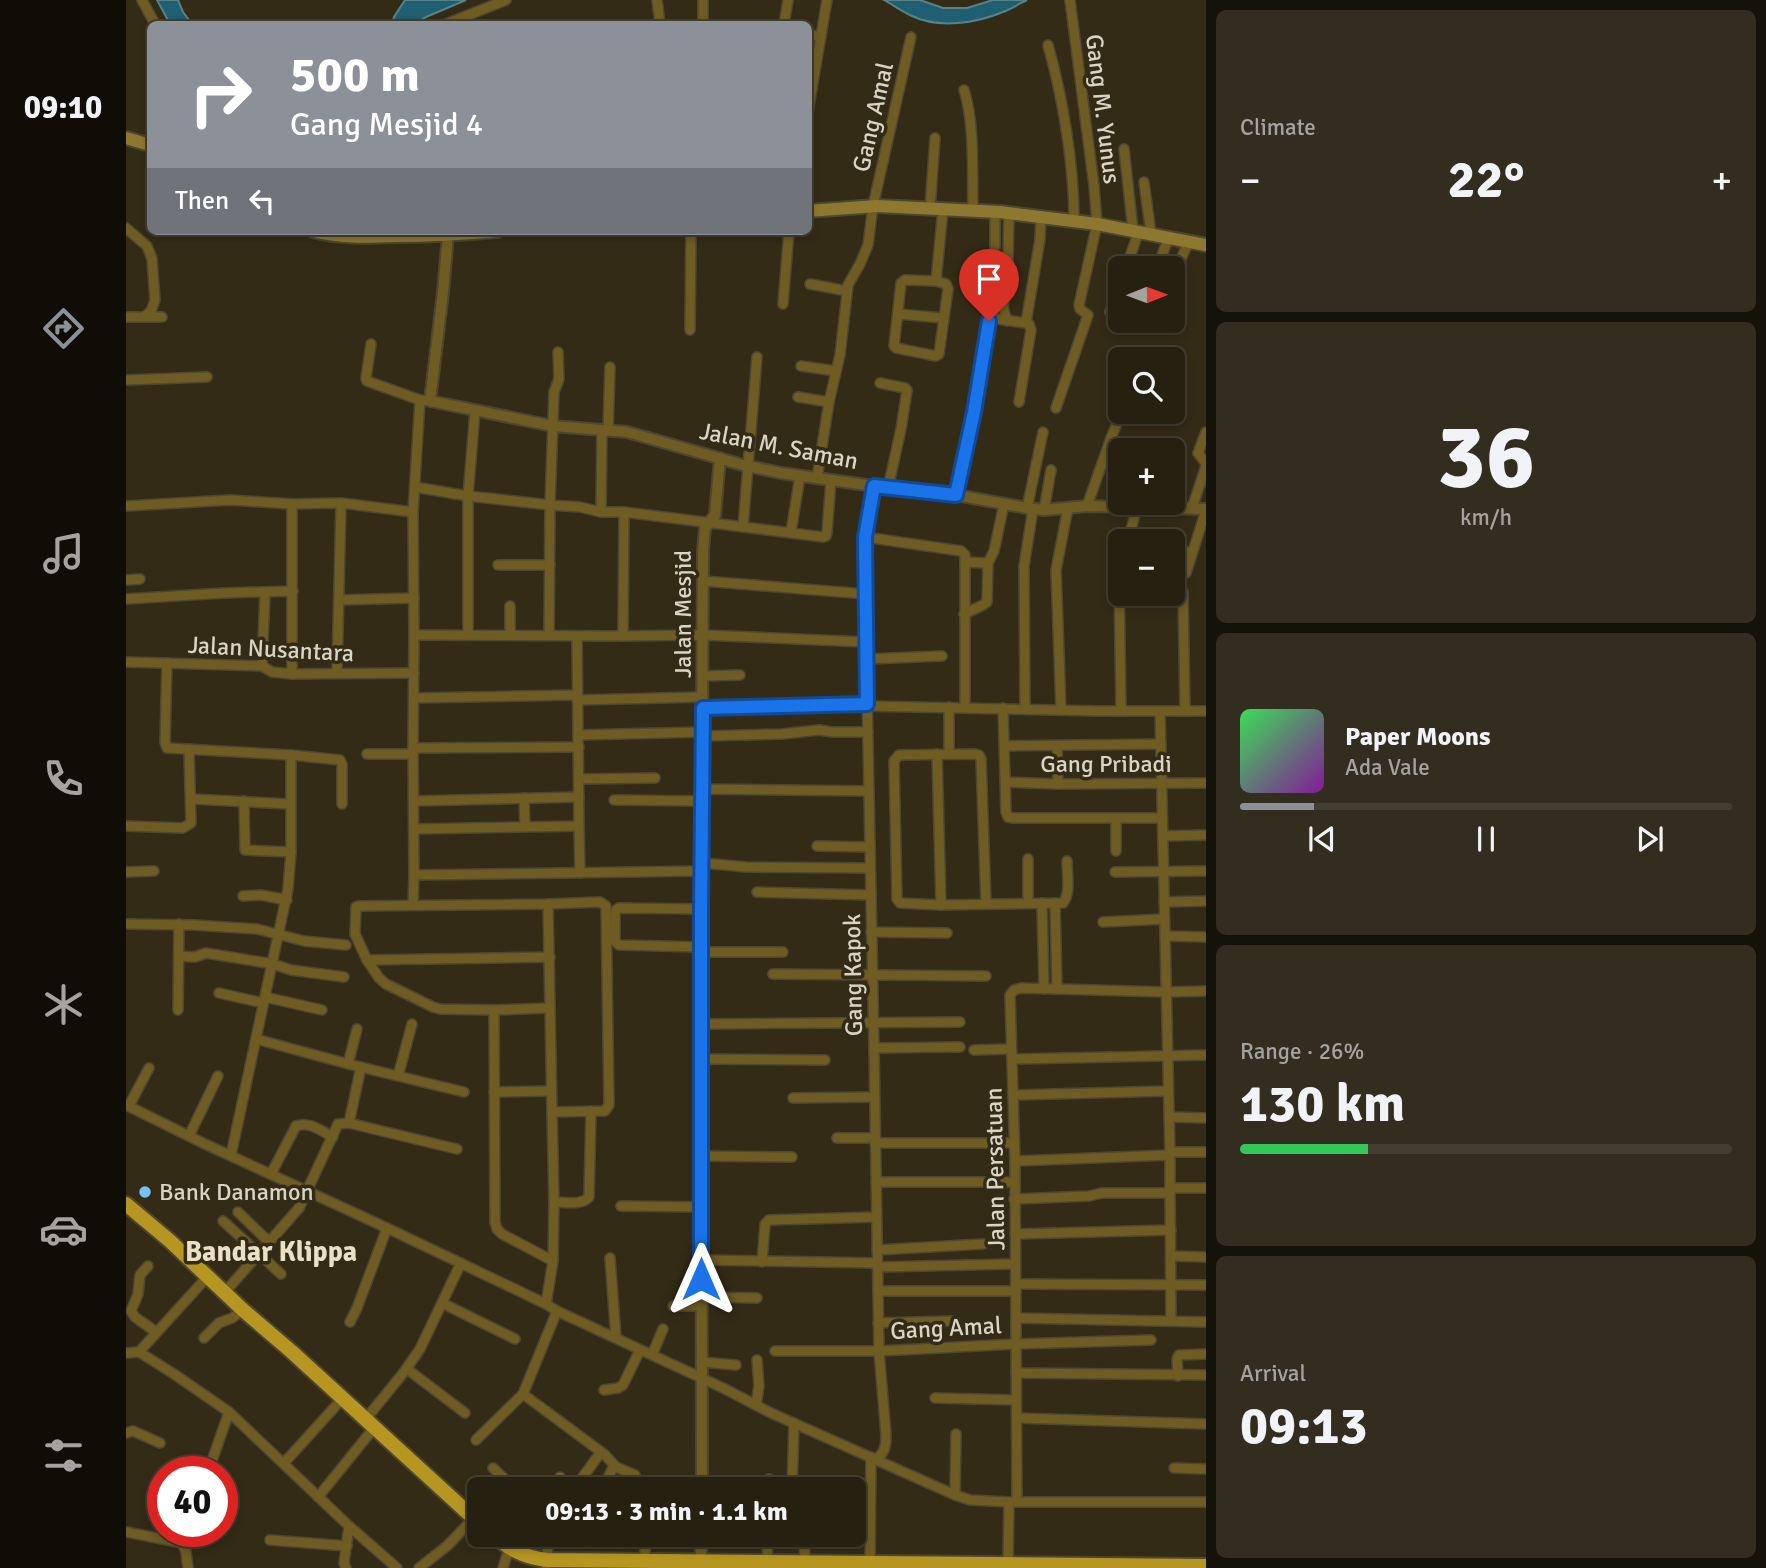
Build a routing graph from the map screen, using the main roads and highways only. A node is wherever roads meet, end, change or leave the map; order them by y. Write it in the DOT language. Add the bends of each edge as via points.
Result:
graph roads {
  1 [pos="126,138"];
  2 [pos="147,144"];
  3 [pos="812,211"];
  4 [pos="329,235"];
  5 [pos="448,235"];
  6 [pos="1206,245"];
  7 [pos="126,1204"];
  8 [pos="467,1512"];
  9 [pos="508,1547"];
  10 [pos="546,1564"];
  11 [pos="583,1564"];
  12 [pos="663,1564"];
  13 [pos="701,1564"];
  14 [pos="1015,1565"];
  15 [pos="1206,1566"];
  1 -- 2 [label="main road"];
  3 -- 6 [label="main road" via="873,206 995,211 1074,220"];
  4 -- 5 [label="main road"];
  7 -- 8 [label="highway"];
  9 -- 10 [label="highway"];
  10 -- 11 [label="highway"];
  11 -- 12 [label="highway" via="645,1560"];
  12 -- 13 [label="highway"];
  13 -- 14 [label="highway"];
  14 -- 15 [label="highway"];
}
